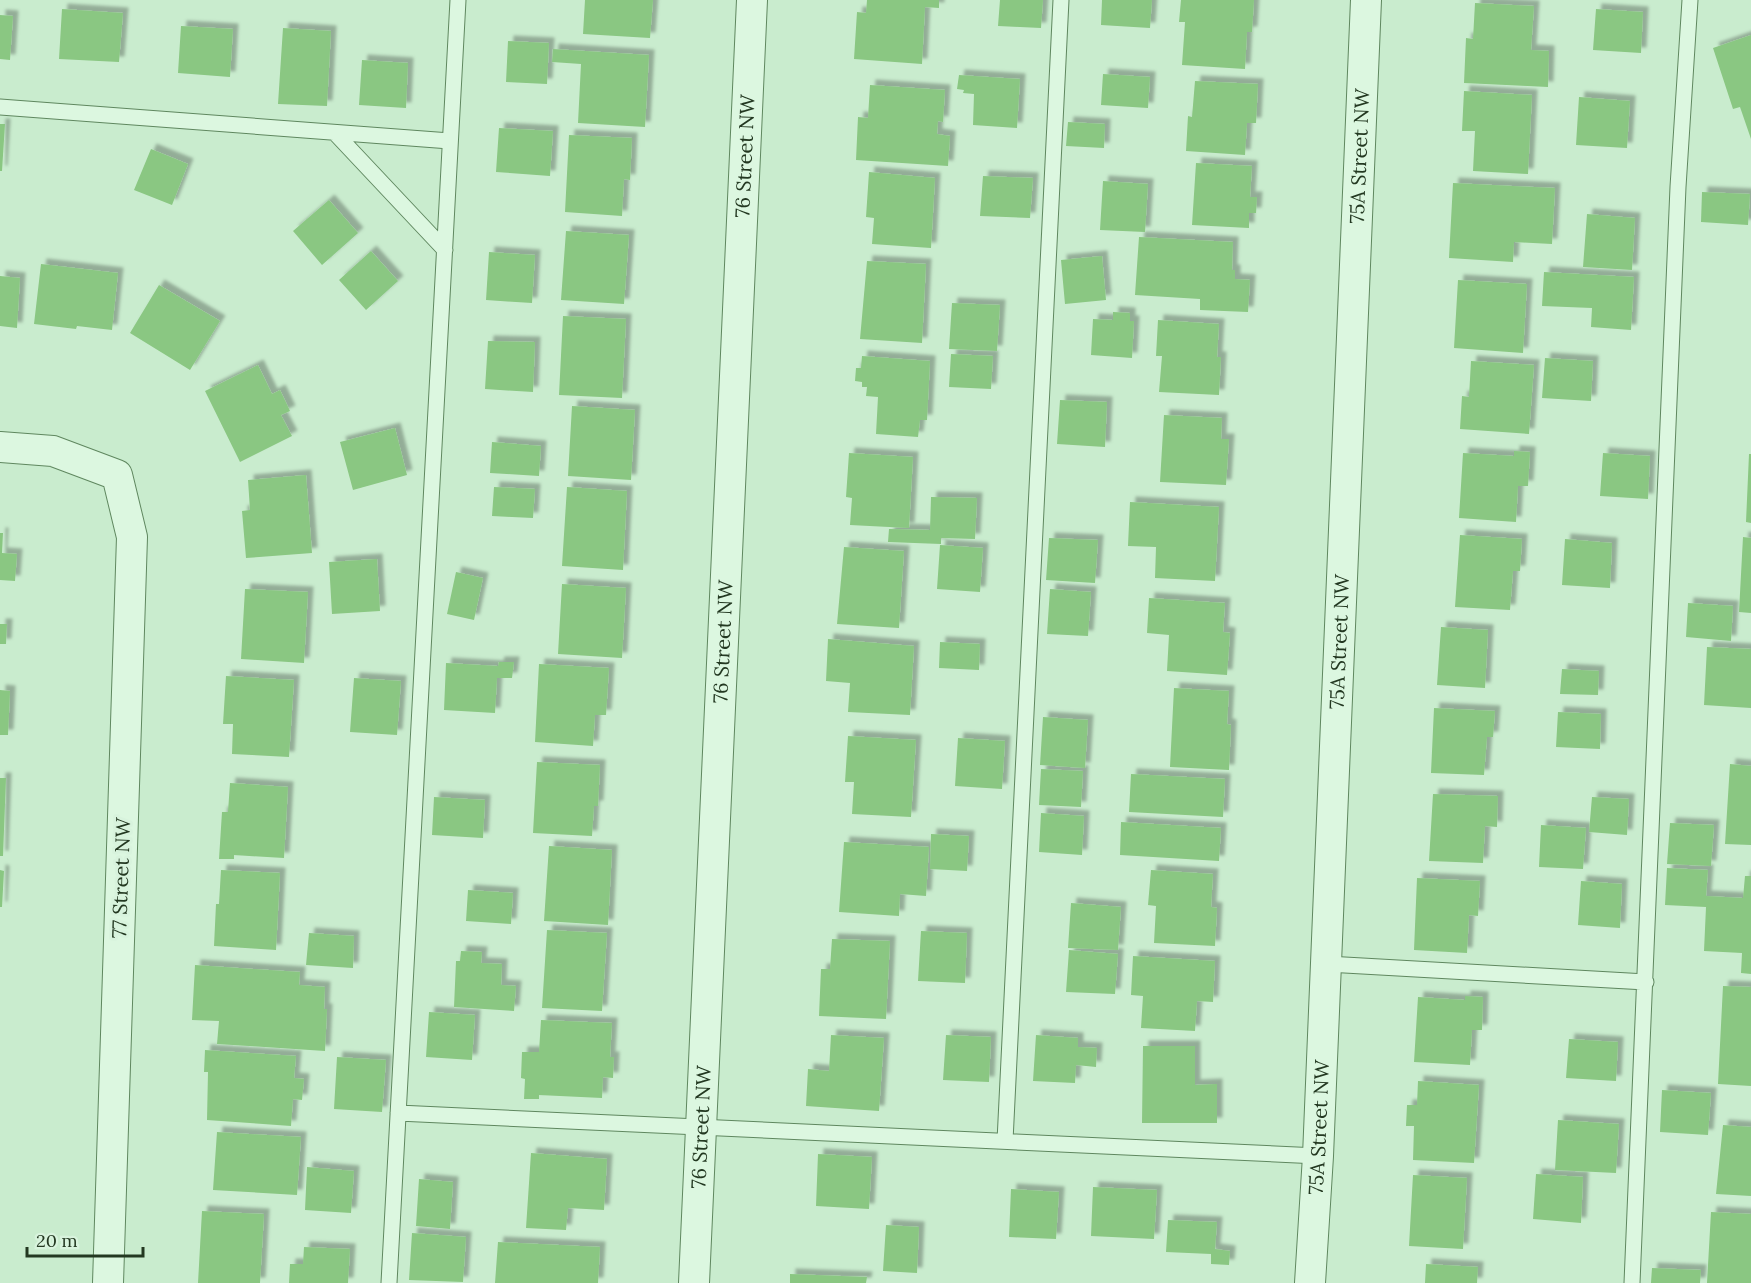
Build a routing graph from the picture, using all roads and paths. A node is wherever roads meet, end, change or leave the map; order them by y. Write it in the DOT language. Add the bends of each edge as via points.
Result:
graph roads {
  1 [pos="458,0"];
  2 [pos="752,0"];
  3 [pos="1061,0"];
  4 [pos="1366,0"];
  5 [pos="1690,0"];
  6 [pos="0,107"];
  7 [pos="335,133"];
  8 [pos="450,141"];
  9 [pos="445,250"];
  10 [pos="0,447"];
  11 [pos="1326,964"];
  12 [pos="1646,982"];
  13 [pos="398,1113"];
  14 [pos="701,1127"];
  15 [pos="1005,1141"];
  16 [pos="1318,1156"];
  17 [pos="108,1283"];
  18 [pos="389,1283"];
  19 [pos="694,1283"];
  20 [pos="1310,1283"];
  21 [pos="1632,1283"];
  1 -- 8 [label="lane"];
  2 -- 14 [label="street, 76 Street NW"];
  3 -- 15 [label="lane"];
  4 -- 11 [label="street, 75A Street NW"];
  5 -- 12 [label="lane" via="1678,187"];
  6 -- 7 [label="lane"];
  7 -- 8 [label="lane"];
  7 -- 9 [label="lane"];
  8 -- 9 [label="lane"];
  9 -- 13 [label="lane"];
  10 -- 17 [label="street, 77 Street NW" via="53,451 117,475 132,537"];
  11 -- 12 [label="lane"];
  11 -- 16 [label="street, 75A Street NW"];
  12 -- 21 [label="lane"];
  13 -- 14 [label="lane"];
  13 -- 18 [label="lane"];
  14 -- 15 [label="lane"];
  14 -- 19 [label="street, 76 Street NW"];
  15 -- 16 [label="lane"];
  16 -- 20 [label="street, 75A Street NW"];
}
